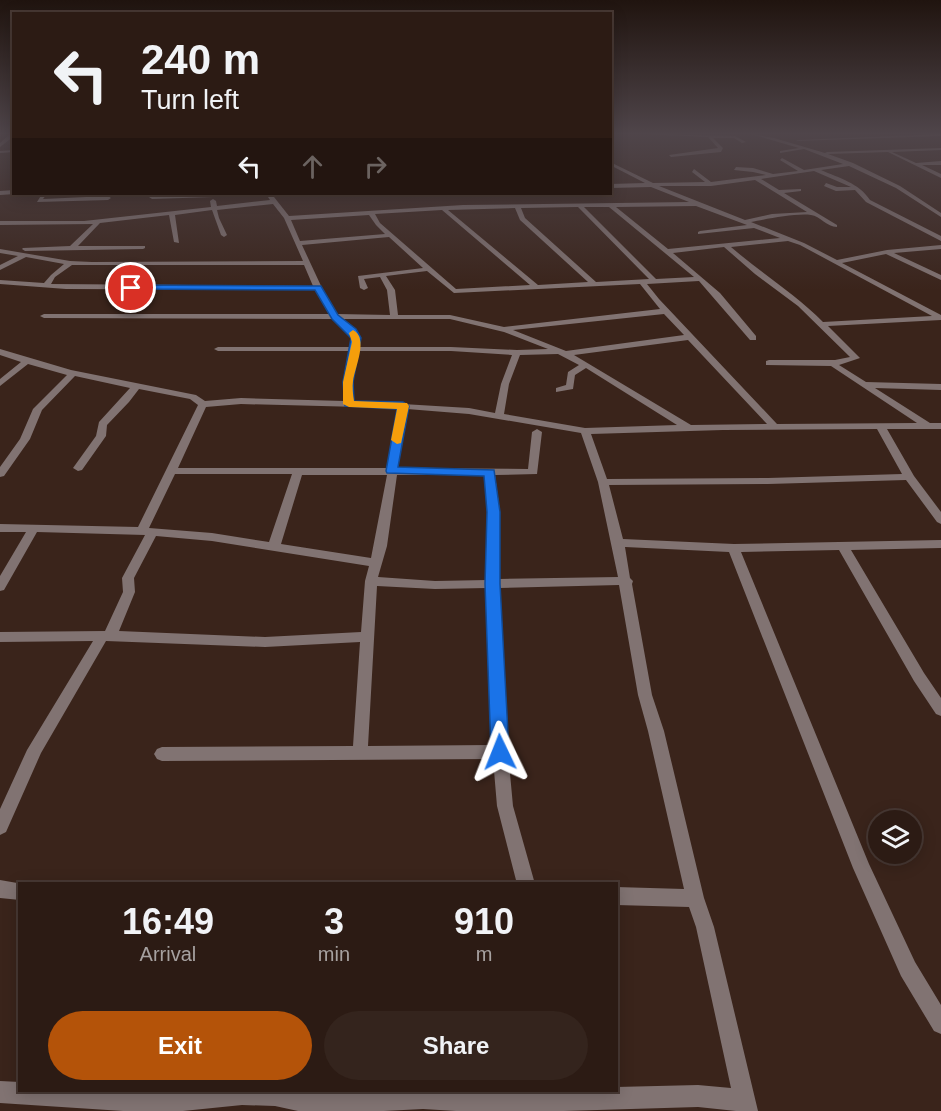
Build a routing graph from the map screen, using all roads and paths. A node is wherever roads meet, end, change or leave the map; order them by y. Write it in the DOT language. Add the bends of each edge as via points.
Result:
graph roads {
  1 [pos="612,186"];
  2 [pos="655,186"];
  3 [pos="659,186"];
  4 [pos="768,186"];
  5 [pos="828,186"];
  6 [pos="850,186"];
  7 [pos="896,186"];
  8 [pos="857,189"];
  9 [pos="799,190"];
  10 [pos="778,192"];
  11 [pos="43,195"];
  12 [pos="193,195"];
  13 [pos="213,195"];
  14 [pos="303,195"];
  15 [pos="152,197"];
  16 [pos="270,197"];
  17 [pos="108,198"];
  18 [pos="88,200"];
  19 [pos="696,204"];
  20 [pos="610,205"];
  21 [pos="517,206"];
  22 [pos="580,207"];
  23 [pos="81,208"];
  24 [pos="213,208"];
  25 [pos="443,208"];
  26 [pos="171,212"];
  27 [pos="371,213"];
  28 [pos="812,213"];
  29 [pos="938,213"];
  30 [pos="73,216"];
  31 [pos="287,218"];
  32 [pos="99,221"];
  33 [pos="745,222"];
  34 [pos="0,224"];
  35 [pos="65,224"];
  36 [pos="754,226"];
  37 [pos="835,226"];
  38 [pos="700,233"];
  39 [pos="224,235"];
  40 [pos="390,236"];
  41 [pos="791,239"];
  42 [pos="941,239"];
  43 [pos="177,242"];
  44 [pos="299,243"];
  45 [pos="726,246"];
  46 [pos="73,247"];
  47 [pos="143,247"];
  48 [pos="941,247"];
  49 [pos="3,250"];
  50 [pos="668,251"];
  51 [pos="887,252"];
  52 [pos="25,255"];
  53 [pos="835,262"];
  54 [pos="70,263"];
  55 [pos="306,263"];
  56 [pos="0,268"];
  57 [pos="429,269"];
  58 [pos="382,275"];
  59 [pos="941,278"];
  60 [pos="701,279"];
  61 [pos="641,281"];
  62 [pos="654,281"];
  63 [pos="0,282"];
  64 [pos="593,283"];
  65 [pos="46,286"];
  66 [pos="536,287"];
  67 [pos="318,288"];
  68 [pos="364,288"];
  69 [pos="667,311"];
  70 [pos="44,316"];
  71 [pos="394,316"];
  72 [pos="335,317"];
  73 [pos="941,318"];
  74 [pos="823,324"];
  75 [pos="506,328"];
  76 [pos="691,337"];
  77 [pos="753,338"];
  78 [pos="218,349"];
  79 [pos="356,349"];
  80 [pos="0,352"];
  81 [pos="560,352"];
  82 [pos="517,353"];
  83 [pos="26,362"];
  84 [pos="769,363"];
  85 [pos="835,363"];
  86 [pos="585,365"];
  87 [pos="72,374"];
  88 [pos="0,384"];
  89 [pos="137,385"];
  90 [pos="866,385"];
  91 [pos="941,387"];
  92 [pos="559,390"];
  93 [pos="203,404"];
  94 [pos="349,404"];
  95 [pos="403,406"];
  96 [pos="499,415"];
  97 [pos="926,425"];
  98 [pos="774,426"];
  99 [pos="941,426"];
  100 [pos="880,427"];
  101 [pos="689,428"];
  102 [pos="585,431"];
  103 [pos="537,432"];
  104 [pos="78,468"];
  105 [pos="172,471"];
  106 [pos="392,471"];
  107 [pos="298,472"];
  108 [pos="490,473"];
  109 [pos="0,474"];
  110 [pos="909,477"];
  111 [pos="603,482"];
  112 [pos="941,520"];
  113 [pos="0,528"];
  114 [pos="33,530"];
  115 [pos="147,531"];
  116 [pos="618,543"];
  117 [pos="941,544"];
  118 [pos="842,545"];
  119 [pos="274,546"];
  120 [pos="734,548"];
  121 [pos="375,562"];
  122 [pos="371,581"];
  123 [pos="627,581"];
  124 [pos="493,584"];
  125 [pos="0,587"];
  126 [pos="0,637"];
  127 [pos="106,637"];
  128 [pos="367,638"];
  129 [pos="941,710"];
  130 [pos="500,752"];
  131 [pos="162,754"];
  132 [pos="360,754"];
  133 [pos="0,828"];
  134 [pos="525,882"];
  135 [pos="0,890"];
  136 [pos="18,891"];
  137 [pos="618,896"];
  138 [pos="695,898"];
  139 [pos="941,1024"];
  140 [pos="0,1092"];
  141 [pos="745,1106"];
  142 [pos="315,1108"];
  143 [pos="516,1108"];
  1 -- 2 [label="street"];
  2 -- 3 [label="street"];
  2 -- 19 [label="street"];
  4 -- 10 [label="street"];
  5 -- 8 [label="street"];
  6 -- 8 [label="street"];
  7 -- 29 [label="street"];
  8 -- 42 [label="street" via="868,201"];
  9 -- 10 [label="street"];
  10 -- 28 [label="street"];
  11 -- 18 [label="street" via="39,201"];
  12 -- 15 [label="street"];
  13 -- 24 [label="street"];
  14 -- 16 [label="street"];
  16 -- 24 [label="street"];
  16 -- 31 [label="street"];
  17 -- 18 [label="street"];
  18 -- 23 [label="street"];
  19 -- 20 [label="street"];
  19 -- 33 [label="street"];
  20 -- 22 [label="street"];
  20 -- 50 [label="street"];
  21 -- 22 [label="street"];
  21 -- 25 [label="street"];
  21 -- 64 [label="street" via="522,219"];
  22 -- 62 [label="street"];
  24 -- 26 [label="street"];
  24 -- 39 [label="street"];
  25 -- 27 [label="street"];
  25 -- 66 [label="street"];
  26 -- 32 [label="street"];
  26 -- 43 [label="street"];
  27 -- 31 [label="street"];
  27 -- 40 [label="street"];
  28 -- 33 [label="street"];
  28 -- 37 [label="street"];
  30 -- 35 [label="street"];
  31 -- 44 [label="street"];
  32 -- 35 [label="street"];
  32 -- 46 [label="street"];
  33 -- 36 [label="street"];
  34 -- 35 [label="street"];
  36 -- 38 [label="street"];
  36 -- 41 [label="street"];
  40 -- 44 [label="street"];
  40 -- 57 [label="street"];
  41 -- 45 [label="street"];
  41 -- 53 [label="street"];
  44 -- 55 [label="street"];
  45 -- 50 [label="street"];
  45 -- 74 [label="street"];
  46 -- 47 [label="street"];
  46 -- 49 [label="street"];
  48 -- 51 [label="street"];
  49 -- 52 [label="street"];
  50 -- 60 [label="street"];
  51 -- 53 [label="street"];
  51 -- 59 [label="street"];
  52 -- 54 [label="street"];
  52 -- 56 [label="street"];
  53 -- 73 [label="street"];
  54 -- 55 [label="street"];
  54 -- 65 [label="street"];
  55 -- 67 [label="street"];
  57 -- 58 [label="street"];
  57 -- 66 [label="street" via="454,291"];
  58 -- 68 [label="street" via="360,277"];
  58 -- 71 [label="street" via="391,290"];
  60 -- 62 [label="street"];
  60 -- 77 [label="street"];
  61 -- 62 [label="street"];
  61 -- 64 [label="street"];
  61 -- 69 [label="street"];
  63 -- 65 [label="street"];
  64 -- 66 [label="street"];
  65 -- 67 [label="street"];
  67 -- 72 [label="street"];
  69 -- 75 [label="street"];
  69 -- 76 [label="street"];
  70 -- 72 [label="street"];
  71 -- 72 [label="street"];
  71 -- 75 [label="street" via="450,317"];
  72 -- 79 [label="street" via="352,331"];
  73 -- 74 [label="street"];
  74 -- 85 [label="street" via="856,358"];
  75 -- 81 [label="street"];
  76 -- 81 [label="street"];
  76 -- 98 [label="street"];
  78 -- 79 [label="street"];
  79 -- 82 [label="street"];
  79 -- 94 [label="street" via="348,382"];
  80 -- 83 [label="street"];
  81 -- 82 [label="street"];
  81 -- 86 [label="street"];
  82 -- 96 [label="street"];
  83 -- 87 [label="street"];
  83 -- 88 [label="street"];
  84 -- 85 [label="street"];
  85 -- 90 [label="street"];
  86 -- 92 [label="street" via="571,374 570,387"];
  86 -- 101 [label="street"];
  87 -- 89 [label="street"];
  87 -- 109 [label="street" via="38,409 25,440"];
  89 -- 93 [label="street" via="193,397"];
  89 -- 104 [label="street" via="102,424 101,436"];
  90 -- 91 [label="street"];
  90 -- 97 [label="street"];
  93 -- 94 [label="street"];
  93 -- 105 [label="street"];
  94 -- 95 [label="street"];
  95 -- 96 [label="street"];
  95 -- 106 [label="street"];
  96 -- 102 [label="street"];
  97 -- 99 [label="street"];
  97 -- 100 [label="street"];
  98 -- 100 [label="street"];
  98 -- 101 [label="street"];
  100 -- 110 [label="street"];
  101 -- 102 [label="street"];
  102 -- 111 [label="street"];
  103 -- 108 [label="street" via="533,472"];
  105 -- 107 [label="street"];
  105 -- 115 [label="street"];
  106 -- 107 [label="street"];
  106 -- 108 [label="street"];
  106 -- 121 [label="street"];
  107 -- 119 [label="street"];
  108 -- 124 [label="street"];
  110 -- 111 [label="street"];
  110 -- 112 [label="street"];
  111 -- 116 [label="street"];
  113 -- 114 [label="street"];
  114 -- 115 [label="street"];
  114 -- 125 [label="street"];
  115 -- 119 [label="street"];
  115 -- 127 [label="street" via="128,579 129,592"];
  116 -- 120 [label="street"];
  116 -- 123 [label="street"];
  117 -- 118 [label="street"];
  118 -- 120 [label="street"];
  118 -- 129 [label="street"];
  119 -- 121 [label="street"];
  120 -- 139 [label="street" via="862,868 908,969"];
  121 -- 122 [label="street"];
  122 -- 124 [label="street"];
  122 -- 128 [label="street"];
  123 -- 124 [label="street"];
  123 -- 138 [label="street" via="645,695"];
  124 -- 130 [label="street"];
  126 -- 127 [label="street"];
  127 -- 128 [label="street" via="265,642"];
  127 -- 133 [label="street" via="35,750"];
  128 -- 132 [label="street"];
  130 -- 132 [label="street"];
  130 -- 134 [label="street" via="505,806"];
  131 -- 132 [label="street"];
  135 -- 136 [label="street"];
  137 -- 138 [label="street"];
  138 -- 141 [label="street"];
  140 -- 142 [label="street" via="123,1100 275,1095"];
  141 -- 143 [label="street" via="686,1096 579,1098"];
  142 -- 143 [label="street" via="423,1098"];
}
